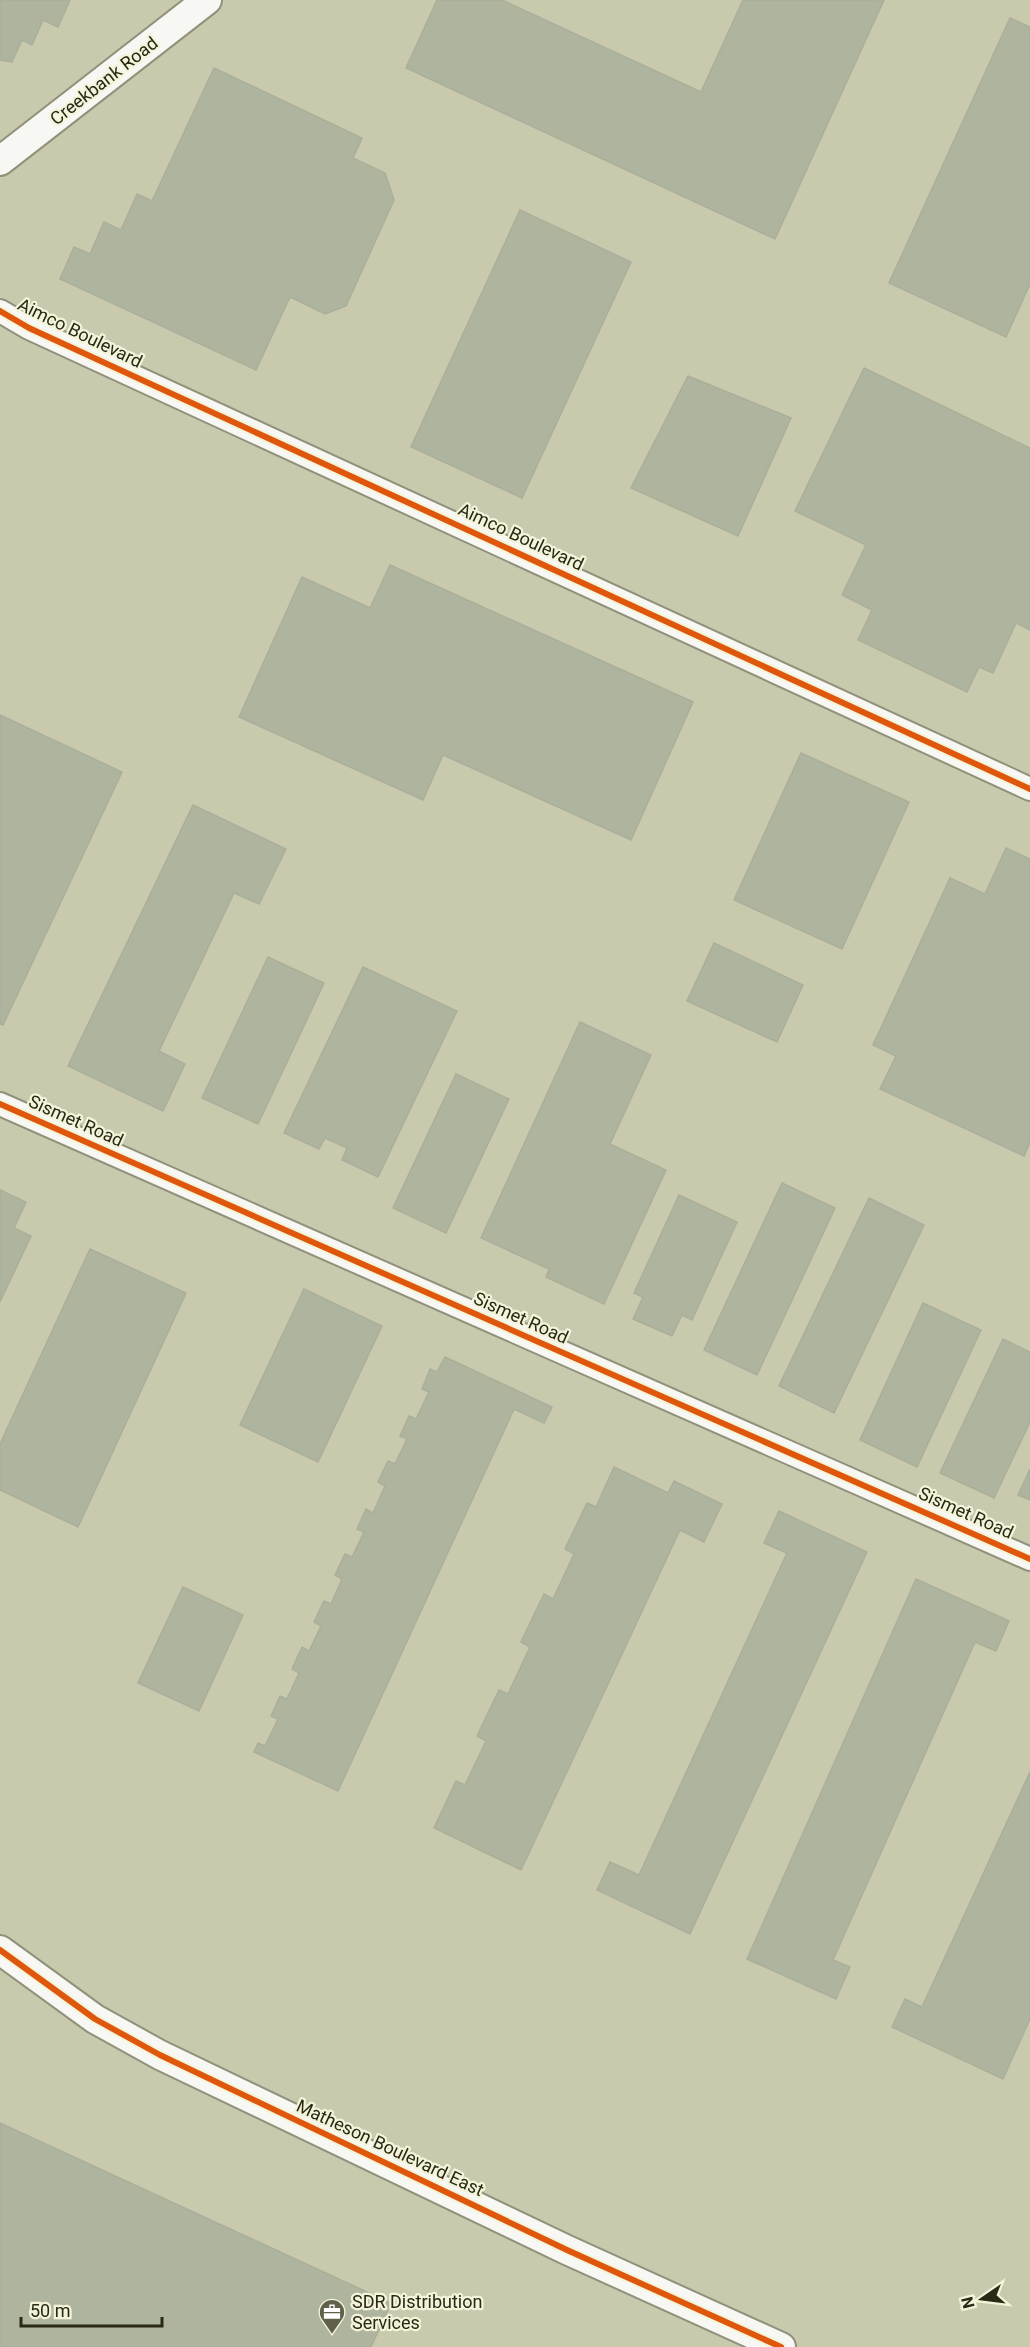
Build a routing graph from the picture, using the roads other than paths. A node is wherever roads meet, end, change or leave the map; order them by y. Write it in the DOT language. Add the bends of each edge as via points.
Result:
graph roads {
  1 [pos="207,0"];
  2 [pos="0,161"];
  3 [pos="0,311"];
  4 [pos="1030,789"];
  5 [pos="0,1104"];
  6 [pos="1030,1559"];
  7 [pos="0,1950"];
  8 [pos="781,2347"];
  1 -- 2 [label="street, Creekbank Road"];
  3 -- 4 [label="street, Aimco Boulevard" via="29,328"];
  5 -- 6 [label="street, Sismet Road"];
  7 -- 8 [label="street, Matheson Boulevard East" via="95,2019 160,2055 567,2250"];
}
